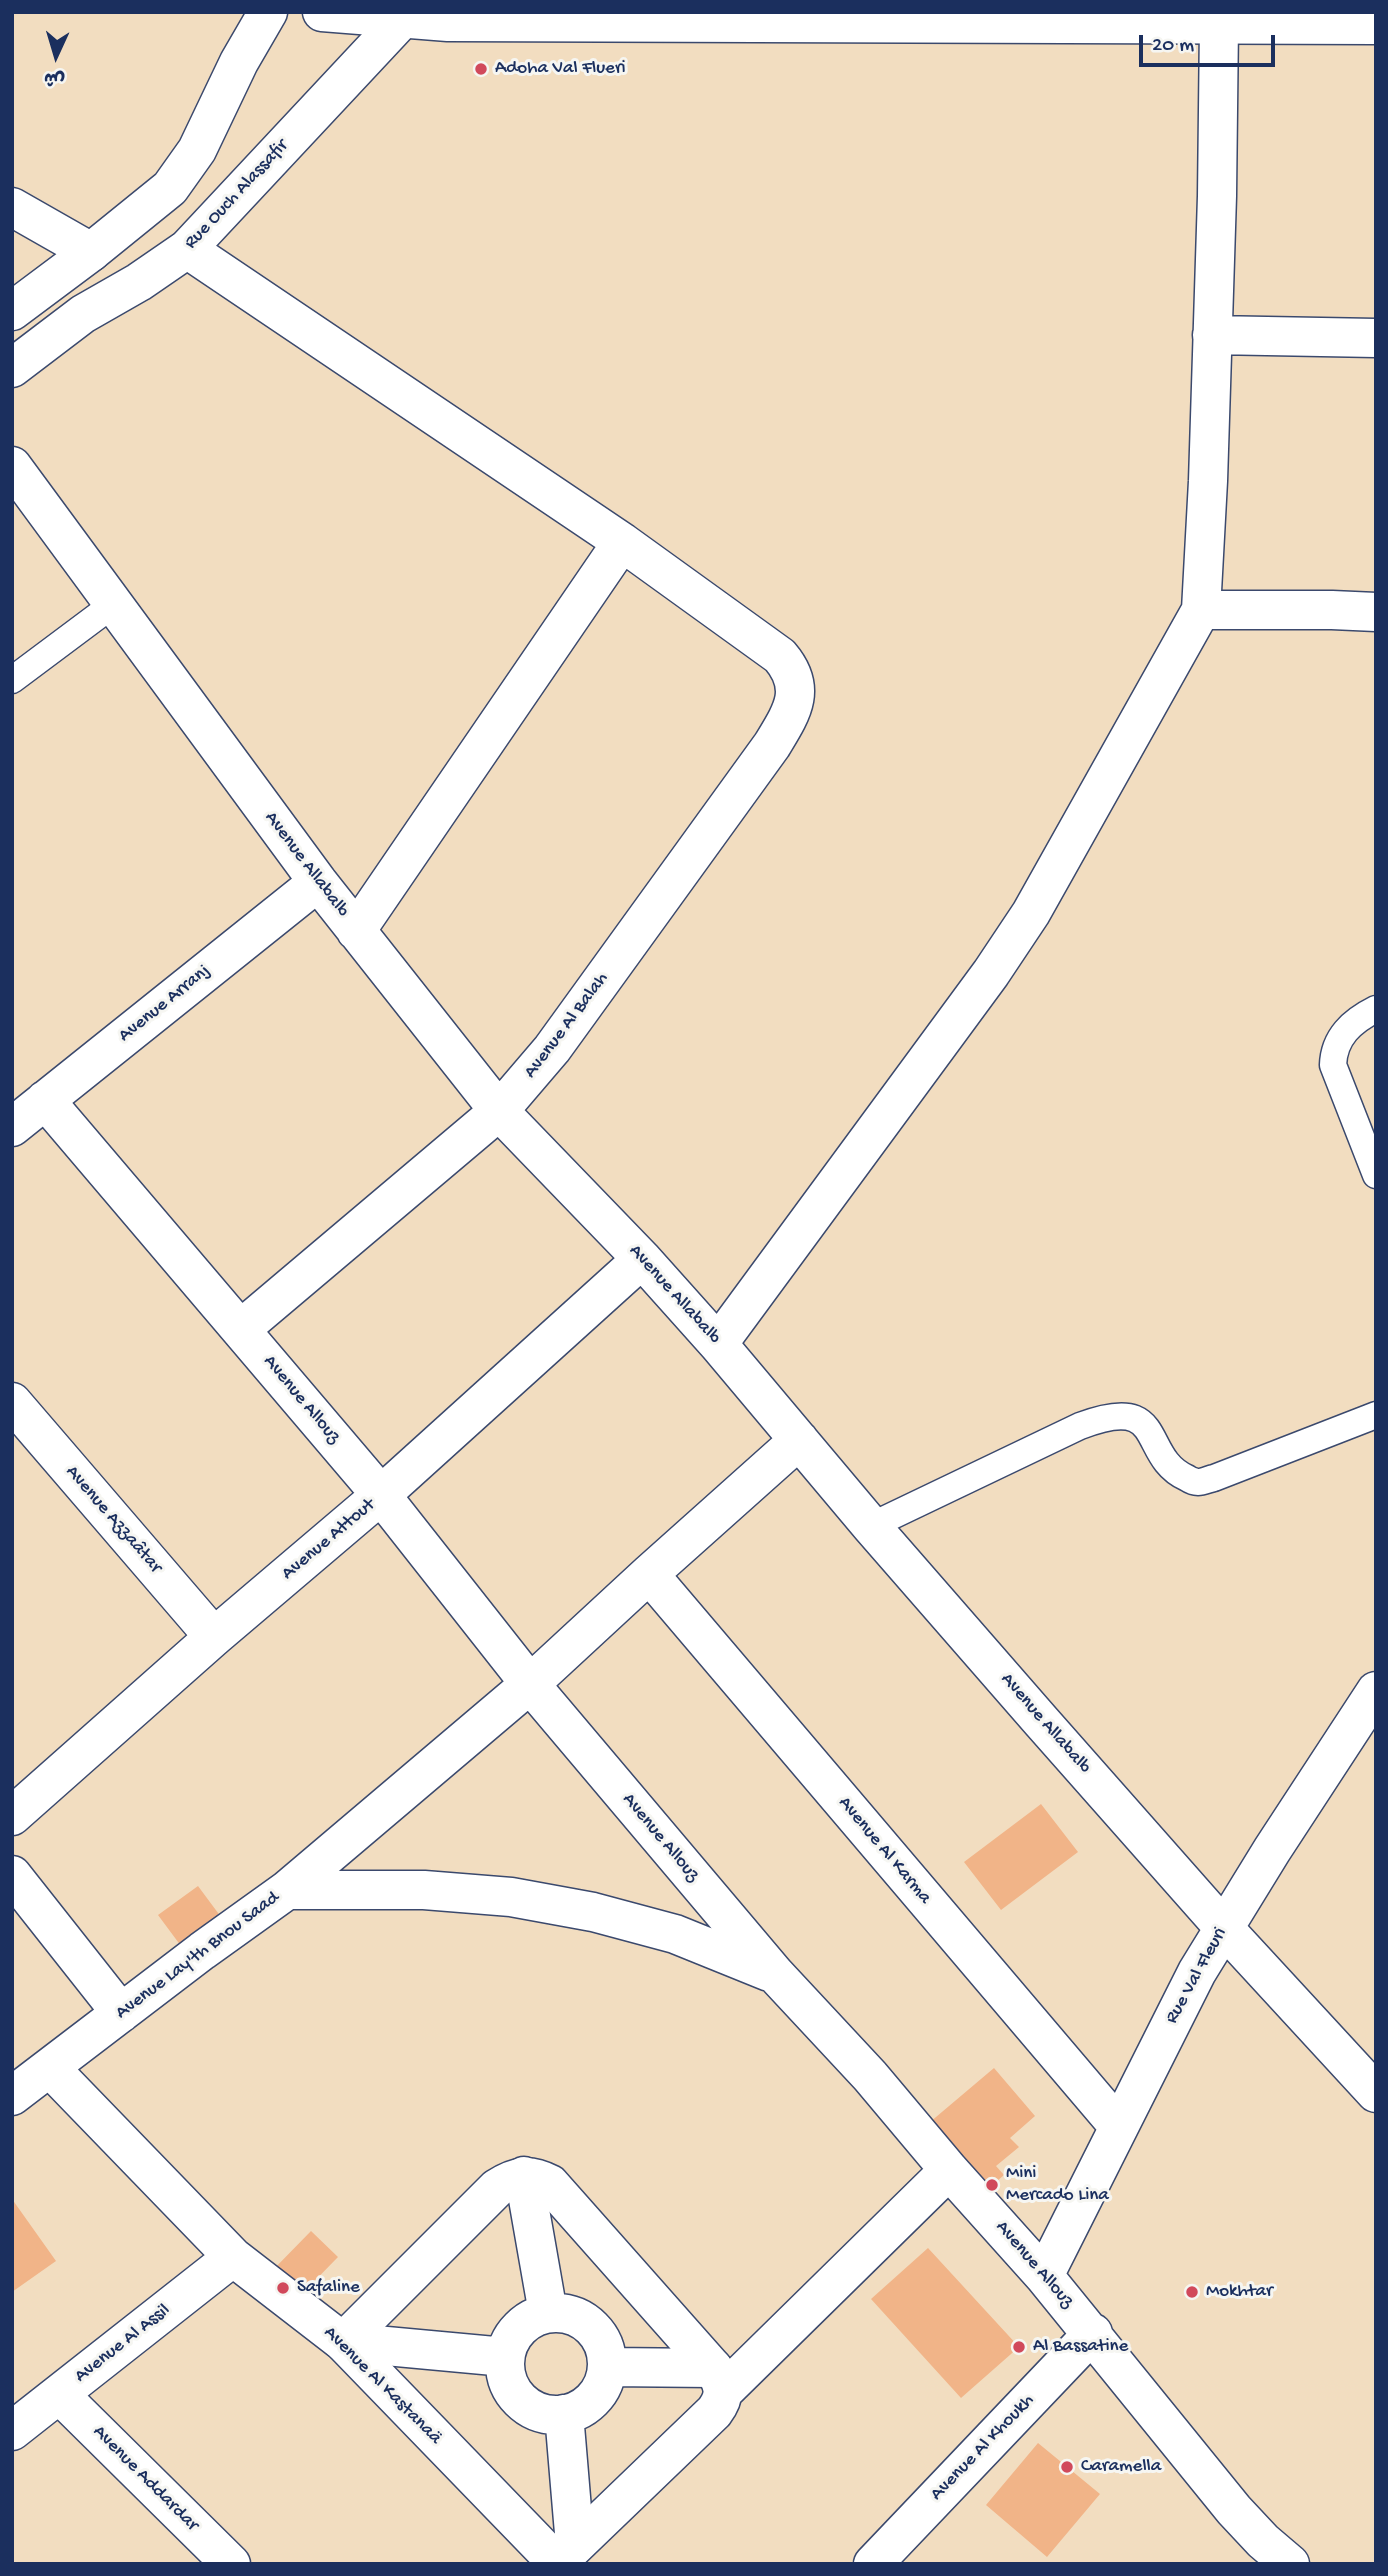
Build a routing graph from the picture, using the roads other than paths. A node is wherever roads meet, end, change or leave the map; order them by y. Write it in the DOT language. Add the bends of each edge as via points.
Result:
graph roads {
  1 [pos="268,12"];
  2 [pos="322,12"];
  3 [pos="402,18"];
  4 [pos="1220,18"];
  5 [pos="1376,25"];
  6 [pos="12,207"];
  7 [pos="187,249"];
  8 [pos="91,252"];
  9 [pos="12,311"];
  10 [pos="1212,335"];
  11 [pos="1376,338"];
  12 [pos="12,368"];
  13 [pos="12,466"];
  14 [pos="622,542"];
  15 [pos="114,603"];
  16 [pos="1201,610"];
  17 [pos="1376,612"];
  18 [pos="12,680"];
  19 [pos="318,882"];
  20 [pos="355,931"];
  21 [pos="1376,1009"];
  22 [pos="45,1100"];
  23 [pos="499,1111"];
  24 [pos="12,1127"];
  25 [pos="1376,1175"];
  26 [pos="642,1259"];
  27 [pos="241,1329"];
  28 [pos="718,1344"];
  29 [pos="12,1403"];
  30 [pos="1376,1415"];
  31 [pos="799,1440"];
  32 [pos="381,1496"];
  33 [pos="872,1526"];
  34 [pos="649,1574"];
  35 [pos="214,1637"];
  36 [pos="530,1684"];
  37 [pos="1376,1691"];
  38 [pos="12,1816"];
  39 [pos="12,1875"];
  40 [pos="286,1890"];
  41 [pos="1223,1927"];
  42 [pos="775,1974"];
  43 [pos="121,2013"];
  44 [pos="51,2069"];
  45 [pos="1376,2093"];
  46 [pos="12,2096"];
  47 [pos="1119,2127"];
  48 [pos="949,2170"];
  49 [pos="524,2176"];
  50 [pos="233,2257"];
  51 [pos="1044,2276"];
  52 [pos="548,2313"];
  53 [pos="1093,2333"];
  54 [pos="343,2342"];
  55 [pos="505,2357"];
  56 [pos="607,2367"];
  57 [pos="718,2380"];
  58 [pos="60,2394"];
  59 [pos="564,2414"];
  60 [pos="12,2431"];
  61 [pos="563,2557"];
  62 [pos="231,2564"];
  63 [pos="873,2564"];
  64 [pos="1290,2564"];
  1 -- 8 [label="street" via="208,130 170,188"];
  2 -- 3 [label="street"];
  3 -- 4 [label="street" via="1032,26"];
  3 -- 7 [label="street, Rue Ouch Alassafir"];
  4 -- 5 [label="street"];
  4 -- 10 [label="street"];
  6 -- 8 [label="street"];
  7 -- 12 [label="street, Rue Ouch Alassafir" via="83,314"];
  7 -- 14 [label="street"];
  8 -- 9 [label="street"];
  10 -- 11 [label="street"];
  10 -- 16 [label="street"];
  13 -- 15 [label="street, Avenue Allabalb"];
  14 -- 20 [label="street"];
  14 -- 23 [label="street, Avenue Al Balah" via="780,656 792,670 796,692 792,711 552,1049"];
  15 -- 18 [label="lane"];
  15 -- 19 [label="street, Avenue Allabalb"];
  16 -- 17 [label="street"];
  16 -- 28 [label="street" via="1031,913 992,973"];
  19 -- 20 [label="street, Avenue Allabalb"];
  19 -- 22 [label="street, Avenue Arranj"];
  20 -- 23 [label="street, Avenue Allabalb"];
  21 -- 25 [label="lane" via="1341,1035 1333,1050 1333,1065"];
  22 -- 24 [label="street, Avenue Arranj"];
  22 -- 27 [label="street, Avenue Allouz"];
  23 -- 26 [label="street, Avenue Allabalb"];
  23 -- 27 [label="street, Avenue Al Balah"];
  26 -- 28 [label="street, Avenue Allabalb"];
  26 -- 32 [label="street, Avenue Attout"];
  27 -- 32 [label="street, Avenue Allouz"];
  28 -- 31 [label="street, Avenue Allabalb"];
  29 -- 35 [label="street, Avenue Azzaâtar"];
  30 -- 33 [label="lane" via="1196,1482 1178,1474 1144,1424 1119,1415 1104,1416"];
  31 -- 33 [label="street, Avenue Allabalb"];
  31 -- 34 [label="street"];
  32 -- 35 [label="street, Avenue Attout"];
  32 -- 36 [label="street, Avenue Allouz"];
  33 -- 41 [label="street, Avenue Allabalb"];
  34 -- 36 [label="street"];
  34 -- 47 [label="street, Avenue Al Karma"];
  35 -- 38 [label="street, Avenue Attout"];
  36 -- 40 [label="street"];
  36 -- 42 [label="street, Avenue Allouz"];
  37 -- 41 [label="street, Rue Val Fleuri"];
  39 -- 43 [label="street"];
  40 -- 42 [label="street, Avenue Lay'th Bnou Saad" via="424,1890 512,1897 675,1934"];
  40 -- 43 [label="street, Avenue Lay'th Bnou Saad"];
  41 -- 45 [label="street, Avenue Allabalb"];
  41 -- 47 [label="street, Rue Val Fleuri"];
  42 -- 48 [label="street, Avenue Allouz"];
  43 -- 44 [label="street, Avenue Lay'th Bnou Saad"];
  44 -- 46 [label="street, Avenue Lay'th Bnou Saad"];
  44 -- 50 [label="street, Avenue Al Kastanaä"];
  47 -- 51 [label="street, Rue Val Fleuri"];
  48 -- 51 [label="street, Avenue Allouz"];
  48 -- 57 [label="street"];
  49 -- 52 [label="street"];
  49 -- 54 [label="street" via="497,2189"];
  49 -- 57 [label="street" via="550,2184"];
  50 -- 54 [label="street, Avenue Al Kastanaä"];
  50 -- 58 [label="street, Avenue Al Assil"];
  51 -- 53 [label="street, Avenue Allouz"];
  52 -- 55 [label="street" via="524,2324 508,2344"];
  52 -- 56 [label="street" via="573,2316 595,2330"];
  53 -- 63 [label="street, Avenue Al Khoukh"];
  53 -- 64 [label="street, Avenue Allouz" via="1234,2510"];
  54 -- 55 [label="street"];
  54 -- 61 [label="street, Avenue Al Kastanaä"];
  55 -- 59 [label="street" via="510,2388 520,2400 533,2410"];
  56 -- 57 [label="street"];
  56 -- 59 [label="street" via="598,2393"];
  57 -- 61 [label="street" via="721,2402 714,2412"];
  58 -- 60 [label="street, Avenue Al Assil"];
  58 -- 62 [label="street, Avenue Addardar"];
  59 -- 61 [label="street"];
}
